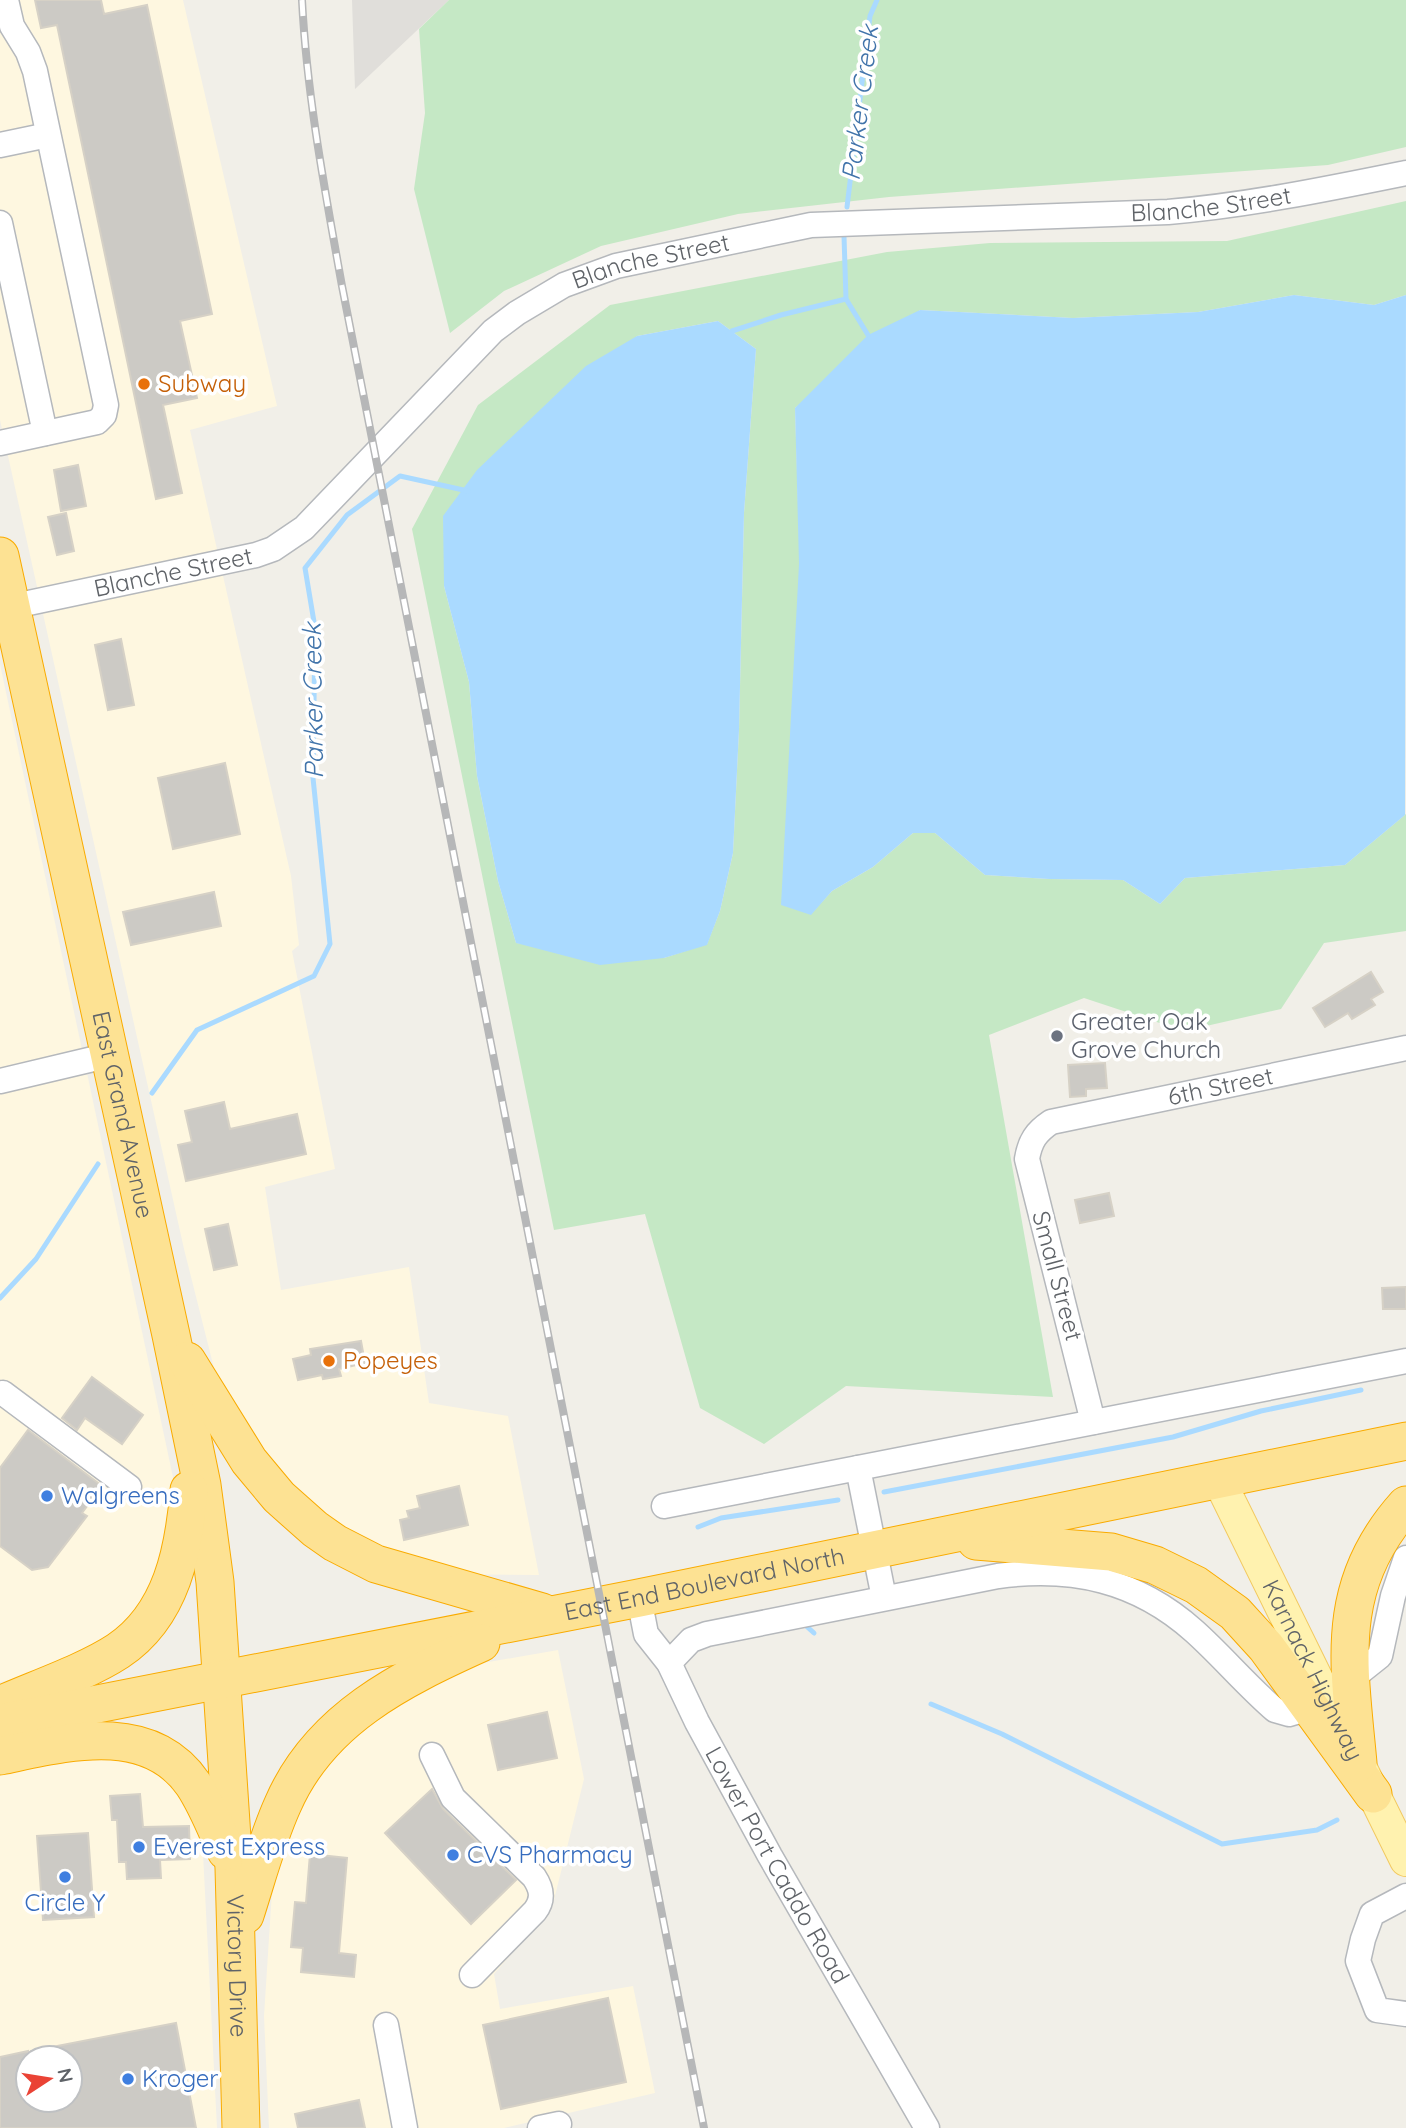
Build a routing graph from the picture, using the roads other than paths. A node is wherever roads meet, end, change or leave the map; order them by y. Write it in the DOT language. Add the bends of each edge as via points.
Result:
graph roads {
  1 [pos="6,0"];
  2 [pos="6,27"];
  3 [pos="48,135"];
  4 [pos="0,145"];
  5 [pos="1406,173"];
  6 [pos="0,223"];
  7 [pos="45,433"];
  8 [pos="0,443"];
  9 [pos="0,556"];
  10 [pos="5,608"];
  11 [pos="1406,1048"];
  12 [pos="110,1055"];
  13 [pos="0,1081"];
  14 [pos="1037,1131"];
  15 [pos="171,1335"];
  16 [pos="1406,1361"];
  17 [pos="3,1393"];
  18 [pos="1093,1422"];
  19 [pos="193,1436"];
  20 [pos="1406,1441"];
  21 [pos="858,1468"];
  22 [pos="1219,1479"];
  23 [pos="129,1487"];
  24 [pos="1406,1505"];
  25 [pos="664,1506"];
  26 [pos="929,1538"];
  27 [pos="874,1550"];
  28 [pos="1403,1573"];
  29 [pos="639,1598"];
  30 [pos="884,1598"];
  31 [pos="550,1615"];
  32 [pos="669,1663"];
  33 [pos="222,1679"];
  34 [pos="1329,1696"];
  35 [pos="0,1706"];
  36 [pos="0,1723"];
  37 [pos="432,1755"];
  38 [pos="0,1756"];
  39 [pos="1365,1779"];
  40 [pos="1406,1860"];
  41 [pos="234,1868"];
  42 [pos="1406,1896"];
  43 [pos="235,1947"];
  44 [pos="472,1975"];
  45 [pos="1406,2014"];
  46 [pos="386,2025"];
  47 [pos="241,2128"];
  48 [pos="405,2128"];
  49 [pos="927,2128"];
  1 -- 2 [label="street"];
  2 -- 3 [label="street" via="32,62"];
  3 -- 4 [label="street"];
  3 -- 7 [label="street" via="106,405 97,422"];
  5 -- 10 [label="street, Blanche Street" via="1278,199 1182,211 811,225 616,266 564,285 493,331 304,528 273,549"];
  6 -- 7 [label="street"];
  7 -- 8 [label="street"];
  9 -- 10 [label="highway, East Grand Avenue"];
  10 -- 12 [label="highway, East Grand Avenue"];
  11 -- 14 [label="street, 6th Street" via="1051,1122"];
  12 -- 13 [label="street"];
  12 -- 15 [label="highway, East Grand Avenue"];
  14 -- 18 [label="street, Small Street" via="1027,1159"];
  15 -- 19 [label="highway, East Grand Avenue"];
  15 -- 31 [label="highway" via="249,1461 279,1497 315,1529 388,1569"];
  16 -- 18 [label="street"];
  17 -- 23 [label="street"];
  18 -- 21 [label="street"];
  19 -- 33 [label="highway, East Grand Avenue" via="212,1559"];
  19 -- 35 [label="highway" via="179,1560 154,1614 117,1652"];
  20 -- 22 [label="highway, East End Boulevard North"];
  21 -- 25 [label="street"];
  21 -- 27 [label="street"];
  22 -- 26 [label="highway, East End Boulevard North"];
  22 -- 34 [label="main road, Karnack Highway"];
  24 -- 34 [label="highway" via="1376,1545 1361,1576 1349,1636"];
  26 -- 27 [label="highway, East End Boulevard North"];
  26 -- 34 [label="highway" via="1111,1552 1155,1565 1216,1598 1266,1647"];
  27 -- 29 [label="highway, East End Boulevard North"];
  27 -- 30 [label="street"];
  28 -- 34 [label="street" via="1380,1656"];
  29 -- 31 [label="highway, East End Boulevard North"];
  29 -- 32 [label="street, Lower Port Caddo Road" via="646,1634"];
  30 -- 32 [label="street" via="707,1634 691,1640"];
  30 -- 34 [label="street" via="1022,1573 1091,1577 1167,1610 1275,1710 1289,1714"];
  31 -- 33 [label="highway, East End Boulevard North"];
  31 -- 43 [label="highway" via="429,1666 337,1727 296,1778 283,1804"];
  32 -- 49 [label="street, Lower Port Caddo Road" via="770,1856"];
  33 -- 36 [label="highway, East End Boulevard North"];
  33 -- 41 [label="highway, Victory Drive"];
  34 -- 39 [label="highway"];
  34 -- 39 [label="highway"];
  37 -- 44 [label="street" via="453,1798 541,1889 535,1911"];
  38 -- 41 [label="highway" via="101,1739 158,1752 193,1784"];
  39 -- 40 [label="main road"];
  41 -- 43 [label="highway, Victory Drive"];
  42 -- 45 [label="street" via="1372,1914 1358,1961 1377,2010"];
  43 -- 47 [label="highway, Victory Drive"];
  46 -- 48 [label="street"];
}
